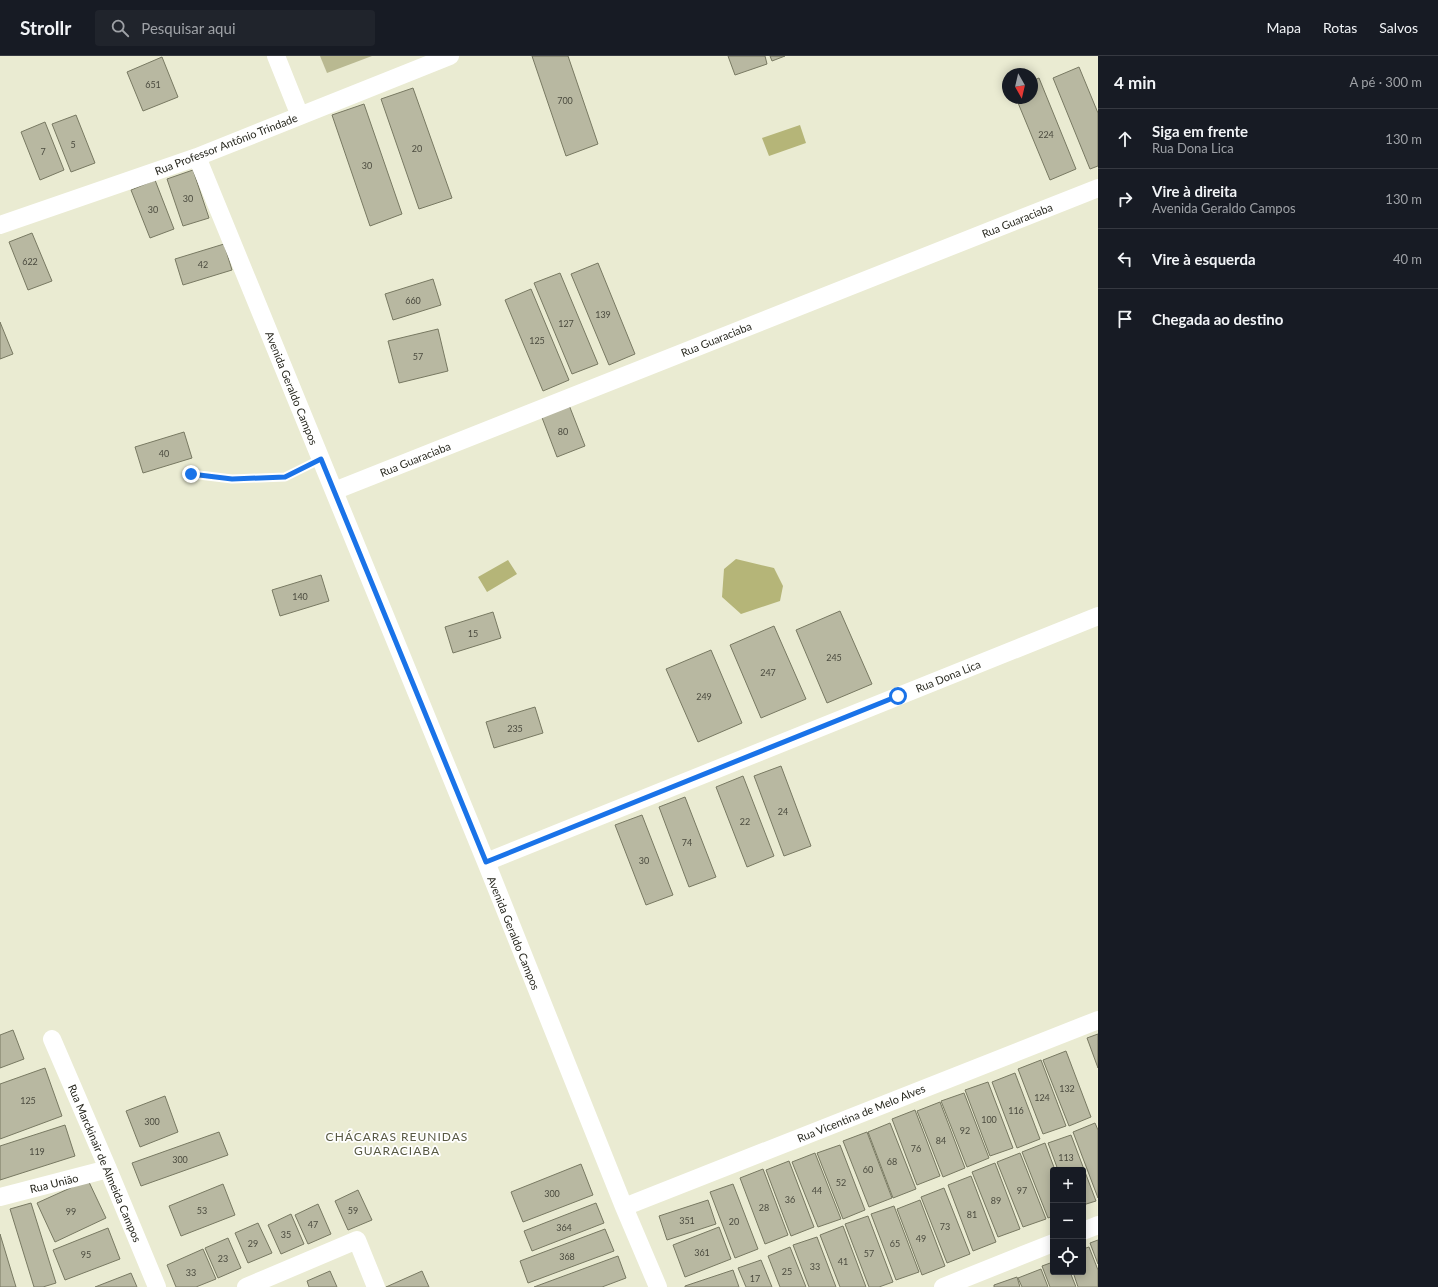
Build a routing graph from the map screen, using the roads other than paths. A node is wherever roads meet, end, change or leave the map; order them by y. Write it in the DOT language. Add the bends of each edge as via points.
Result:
graph roads {
  1 [pos="276,56"];
  2 [pos="450,56"];
  3 [pos="300,116"];
  4 [pos="197,157"];
  5 [pos="1098,188"];
  6 [pos="0,225"];
  7 [pos="321,459"];
  8 [pos="191,474"];
  9 [pos="334,491"];
  10 [pos="1098,616"];
  11 [pos="486,862"];
  12 [pos="1098,1020"];
  13 [pos="52,1039"];
  14 [pos="108,1169"];
  15 [pos="0,1197"];
  16 [pos="624,1207"];
  17 [pos="1098,1226"];
  18 [pos="1086,1230"];
  19 [pos="1050,1244"];
  20 [pos="157,1287"];
  21 [pos="246,1287"];
  22 [pos="376,1287"];
  23 [pos="658,1287"];
  24 [pos="943,1287"];
  1 -- 3 [label="street"];
  2 -- 3 [label="street, Rua Professor Antônio Trindade"];
  3 -- 4 [label="street, Rua Professor Antônio Trindade"];
  4 -- 6 [label="street, Rua Professor Antônio Trindade"];
  4 -- 7 [label="street, Avenida Geraldo Campos"];
  5 -- 9 [label="street, Rua Guaraciaba"];
  7 -- 8 [label="lane" via="285,477 232,479"];
  7 -- 9 [label="street, Avenida Geraldo Campos"];
  9 -- 11 [label="street, Avenida Geraldo Campos"];
  10 -- 11 [label="street, Rua Dona Lica"];
  11 -- 16 [label="street, Avenida Geraldo Campos"];
  12 -- 16 [label="street, Rua Vicentina de Melo Alves"];
  13 -- 14 [label="street, Rua Marckinair de Almeida Campos"];
  14 -- 15 [label="street, Rua União"];
  14 -- 20 [label="street, Rua Marckinair de Almeida Campos"];
  16 -- 23 [label="street, Avenida Geraldo Campos"];
  17 -- 18 [label="street"];
  19 -- 24 [label="street"];
  21 -- 22 [label="street" via="357,1240"];
}
